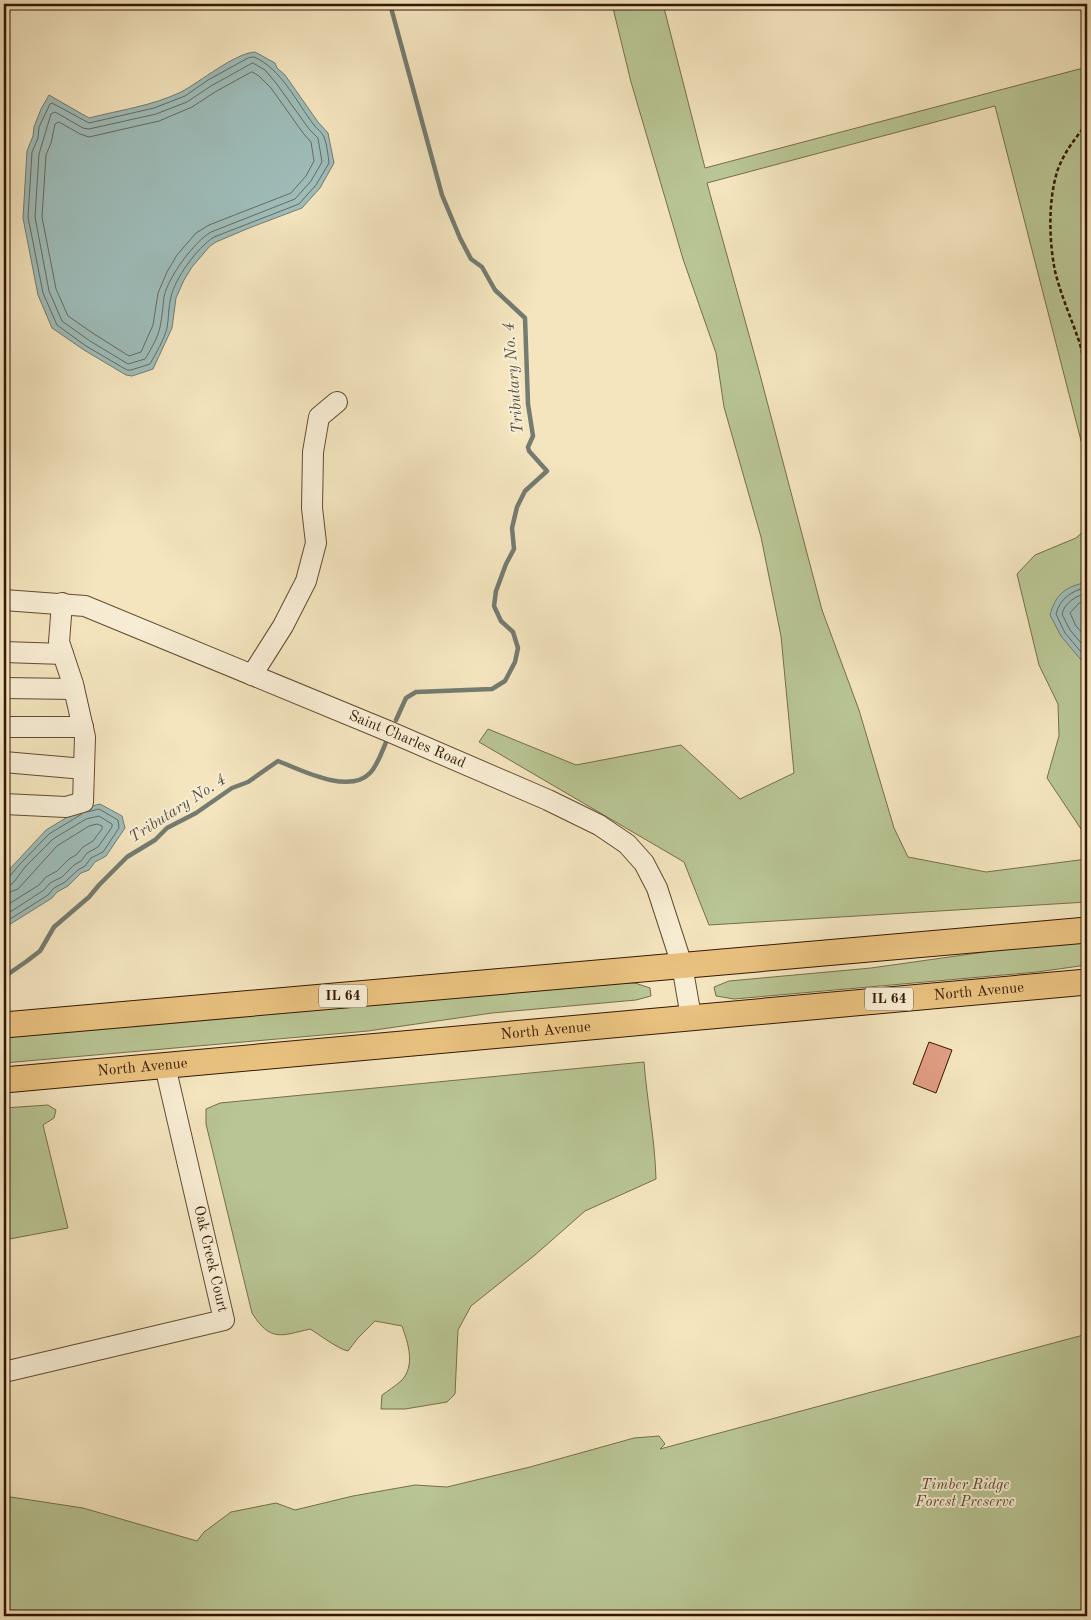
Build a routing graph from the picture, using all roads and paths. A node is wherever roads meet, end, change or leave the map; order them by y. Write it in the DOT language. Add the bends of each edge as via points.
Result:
graph roads {
  1 [pos="1087,124"];
  2 [pos="1087,390"];
  3 [pos="338,402"];
  4 [pos="4,600"];
  5 [pos="62,603"];
  6 [pos="4,652"];
  7 [pos="63,654"];
  8 [pos="252,675"];
  9 [pos="4,688"];
  10 [pos="74,689"];
  11 [pos="4,727"];
  12 [pos="83,727"];
  13 [pos="4,762"];
  14 [pos="84,769"];
  15 [pos="4,804"];
  16 [pos="1087,930"];
  17 [pos="682,965"];
  18 [pos="1087,982"];
  19 [pos="691,1017"];
  20 [pos="4,1025"];
  21 [pos="165,1066"];
  22 [pos="4,1080"];
  23 [pos="4,1372"];
  1 -- 2 [label="path" via="1065,153 1057,172 1051,209 1055,271 1080,346"];
  3 -- 8 [label="street" via="319,417 313,452 312,508 316,544 306,581"];
  4 -- 5 [label="street, Saint Charles Road"];
  5 -- 7 [label="street" via="59,642"];
  5 -- 8 [label="street, Saint Charles Road" via="84,606"];
  6 -- 7 [label="street"];
  7 -- 10 [label="street"];
  8 -- 17 [label="street, Saint Charles Road" via="548,800 599,825 627,844 644,863 657,888"];
  9 -- 10 [label="street"];
  10 -- 12 [label="street"];
  11 -- 12 [label="street"];
  12 -- 14 [label="street"];
  13 -- 14 [label="street"];
  14 -- 15 [label="street" via="83,802 66,807"];
  16 -- 17 [label="main road, IL 64"];
  17 -- 19 [label="street, Saint Charles Road"];
  17 -- 20 [label="main road, IL 64"];
  18 -- 19 [label="main road, North Avenue / IL 64"];
  19 -- 21 [label="main road, North Avenue / IL 64"];
  21 -- 22 [label="main road, North Avenue / IL 64"];
  21 -- 23 [label="street, Oak Creek Court" via="224,1320"];
}
